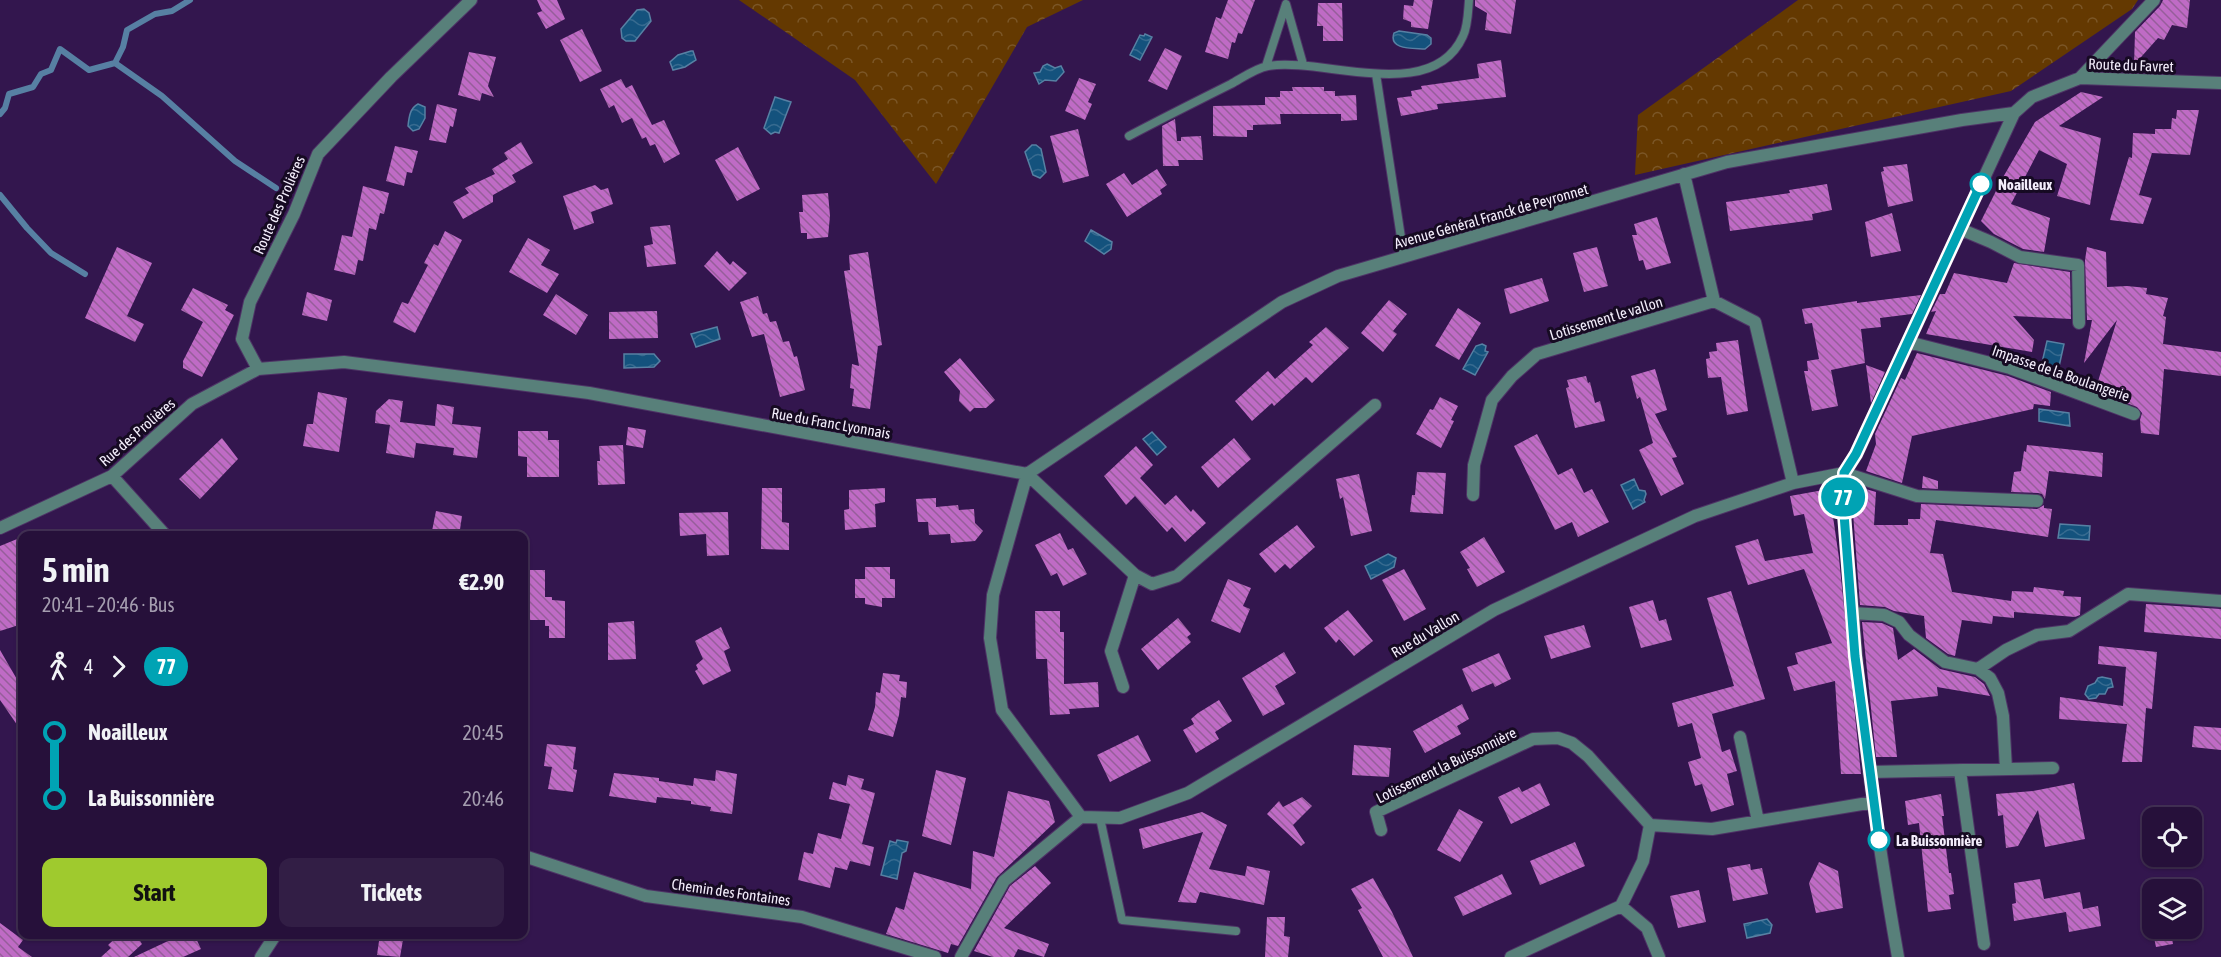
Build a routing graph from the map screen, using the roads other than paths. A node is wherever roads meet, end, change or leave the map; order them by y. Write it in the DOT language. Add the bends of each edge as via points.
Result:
graph roads {
  1 [pos="471,0"];
  2 [pos="1469,0"];
  3 [pos="2154,0"];
  4 [pos="1303,64"];
  5 [pos="1266,66"];
  6 [pos="1376,74"];
  7 [pos="2080,78"];
  8 [pos="2221,83"];
  9 [pos="2014,113"];
  10 [pos="1129,136"];
  11 [pos="1684,174"];
  12 [pos="1960,229"];
  13 [pos="1404,257"];
  14 [pos="1714,301"];
  15 [pos="2079,323"];
  16 [pos="1908,342"];
  17 [pos="258,369"];
  18 [pos="1375,405"];
  19 [pos="2134,414"];
  20 [pos="1844,473"];
  21 [pos="1027,474"];
  22 [pos="112,476"];
  23 [pos="1793,483"];
  24 [pos="1473,495"];
  25 [pos="2037,501"];
  26 [pos="0,528"];
  27 [pos="162,531"];
  28 [pos="1135,575"];
  29 [pos="2221,601"];
  30 [pos="1853,614"];
  31 [pos="1978,669"];
  32 [pos="1123,687"];
  33 [pos="1740,737"];
  34 [pos="2053,768"];
  35 [pos="2006,769"];
  36 [pos="1960,771"];
  37 [pos="1869,772"];
  38 [pos="1874,802"];
  39 [pos="1080,817"];
  40 [pos="1100,818"];
  41 [pos="1758,821"];
  42 [pos="1650,825"];
  43 [pos="1381,830"];
  44 [pos="528,857"];
  45 [pos="1621,906"];
  46 [pos="1236,931"];
  47 [pos="273,939"];
  48 [pos="1984,944"];
  49 [pos="261,957"];
  50 [pos="934,957"];
  51 [pos="961,957"];
  52 [pos="1511,957"];
  53 [pos="1659,957"];
  54 [pos="1898,957"];
  1 -- 17 [label="street, Route des Prolières" via="318,154 294,214 250,302 242,339"];
  2 -- 6 [label="lane" via="1464,36 1437,66"];
  3 -- 7 [label="street"];
  4 -- 5 [label="lane"];
  4 -- 5 [label="lane" via="1286,4"];
  4 -- 6 [label="lane"];
  5 -- 10 [label="lane"];
  6 -- 13 [label="lane"];
  7 -- 8 [label="street, Route du Favret"];
  7 -- 9 [label="street, Route du Favret" via="2032,97"];
  9 -- 11 [label="street, Avenue Général Franck de Peyronnet" via="1727,162"];
  9 -- 12 [label="street"];
  11 -- 13 [label="street, Avenue Général Franck de Peyronnet"];
  11 -- 14 [label="street"];
  12 -- 15 [label="street" via="2020,257 2078,265"];
  12 -- 16 [label="street"];
  13 -- 21 [label="street, Avenue Général Franck de Peyronnet" via="1338,276 1282,302"];
  14 -- 23 [label="street" via="1755,322"];
  14 -- 24 [label="street, Lotissement le vallon" via="1537,354 1492,400 1474,465"];
  16 -- 19 [label="street, Impasse de la Boulangerie" via="2010,368"];
  16 -- 20 [label="street"];
  17 -- 21 [label="street, Rue du Franc Lyonnais" via="344,362 589,393"];
  17 -- 22 [label="street, Rue des Prolières" via="192,404"];
  18 -- 28 [label="street" via="1177,576 1152,584"];
  20 -- 23 [label="street, Rue du Vallon"];
  20 -- 25 [label="street" via="1917,496"];
  20 -- 30 [label="street"];
  21 -- 28 [label="street"];
  21 -- 39 [label="street" via="993,595 990,638 1002,710"];
  22 -- 26 [label="street, Rue des Prolières"];
  22 -- 27 [label="street"];
  23 -- 40 [label="street, Rue du Vallon" via="1695,516 1494,610 1188,793 1120,818"];
  28 -- 32 [label="street" via="1111,651"];
  29 -- 31 [label="street" via="2128,594 2068,631 2037,635"];
  30 -- 31 [label="street" via="1884,615 1899,622 1909,635 1945,662"];
  30 -- 37 [label="street"];
  31 -- 35 [label="street" via="1990,678 1998,693"];
  33 -- 41 [label="street"];
  34 -- 35 [label="street"];
  35 -- 36 [label="street"];
  36 -- 37 [label="street"];
  36 -- 48 [label="street"];
  37 -- 38 [label="street"];
  38 -- 41 [label="street"];
  38 -- 54 [label="street"];
  39 -- 40 [label="street, Rue du Vallon"];
  39 -- 51 [label="street" via="1004,881"];
  40 -- 46 [label="lane" via="1122,920"];
  41 -- 42 [label="street" via="1712,829"];
  42 -- 43 [label="street, Lotissement la Buissonnière" via="1588,756 1572,743 1544,738 1533,739 1376,812"];
  42 -- 45 [label="street" via="1643,861"];
  44 -- 50 [label="street, Chemin des Fontaines" via="646,896 802,918"];
  45 -- 52 [label="street"];
  45 -- 53 [label="street" via="1647,928"];
  47 -- 49 [label="street"];
}
